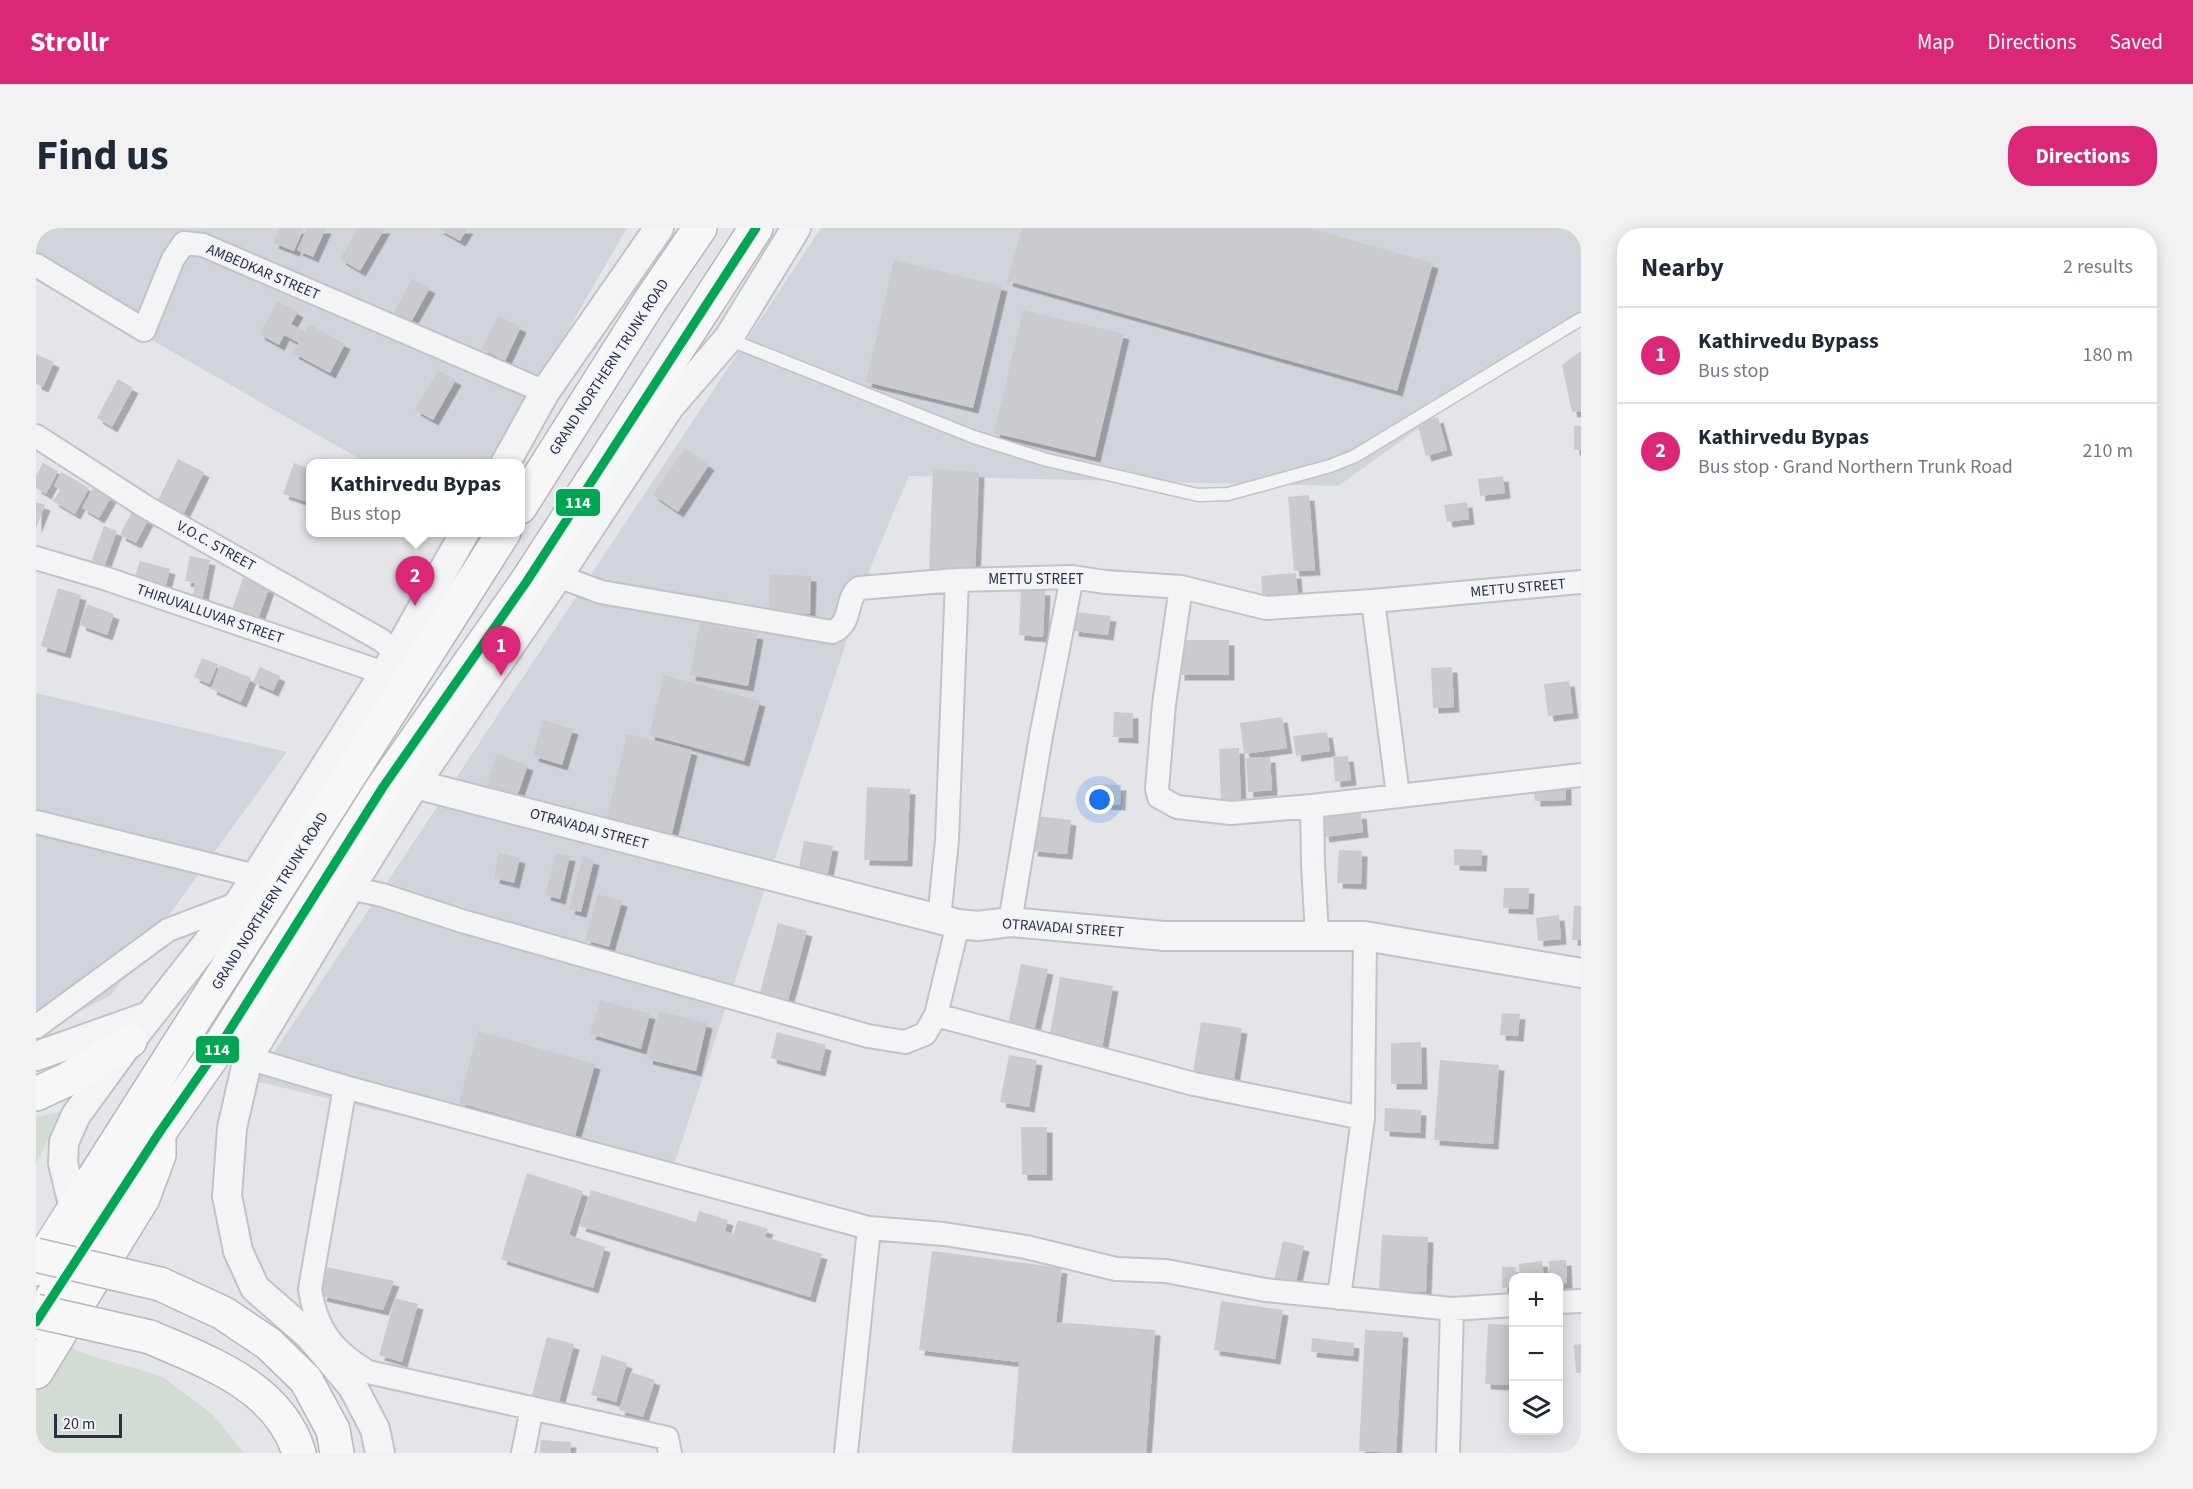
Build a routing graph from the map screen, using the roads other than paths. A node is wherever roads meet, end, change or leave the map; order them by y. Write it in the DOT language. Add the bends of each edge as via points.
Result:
graph roads {
  1 [pos="659,228"];
  2 [pos="700,228"];
  3 [pos="756,228"];
  4 [pos="796,228"];
  5 [pos="36,265"];
  6 [pos="1581,319"];
  7 [pos="728,339"];
  8 [pos="545,392"];
  9 [pos="36,436"];
  10 [pos="507,459"];
  11 [pos="525,499"];
  12 [pos="462,537"];
  13 [pos="501,537"];
  14 [pos="36,558"];
  15 [pos="1072,577"];
  16 [pos="542,578"];
  17 [pos="957,580"];
  18 [pos="1581,582"];
  19 [pos="1181,587"];
  20 [pos="1372,601"];
  21 [pos="390,663"];
  22 [pos="1581,775"];
  23 [pos="416,784"];
  24 [pos="1398,795"];
  25 [pos="1312,806"];
  26 [pos="36,822"];
  27 [pos="256,876"];
  28 [pos="350,888"];
  29 [pos="239,903"];
  30 [pos="948,921"];
  31 [pos="1010,922"];
  32 [pos="1317,936"];
  33 [pos="1365,936"];
  34 [pos="1581,973"];
  35 [pos="936,1016"];
  36 [pos="36,1027"];
  37 [pos="140,1028"];
  38 [pos="233,1053"];
  39 [pos="36,1056"];
  40 [pos="345,1087"];
  41 [pos="36,1094"];
  42 [pos="1363,1118"];
  43 [pos="159,1133"];
  44 [pos="74,1209"];
  45 [pos="869,1228"];
  46 [pos="36,1255"];
  47 [pos="36,1269"];
  48 [pos="1339,1298"];
  49 [pos="1581,1301"];
  50 [pos="1563,1302"];
  51 [pos="1509,1305"];
  52 [pos="1452,1309"];
  53 [pos="36,1311"];
  54 [pos="36,1322"];
  55 [pos="36,1372"];
  56 [pos="532,1408"];
  57 [pos="299,1453"];
  58 [pos="337,1453"];
  59 [pos="380,1453"];
  60 [pos="523,1453"];
  61 [pos="670,1453"];
  62 [pos="846,1453"];
  63 [pos="1449,1453"];
  1 -- 8 [label="street"];
  2 -- 11 [label="main road, GRAND NORTHERN TRUNK ROAD"];
  3 -- 16 [label="main road"];
  4 -- 7 [label="street"];
  5 -- 8 [label="street, AMBEDKAR STREET" via="144,330 183,243 203,245"];
  6 -- 7 [label="lane" via="1354,456 1228,494 1198,495 1047,460 974,437"];
  7 -- 16 [label="street" via="670,406"];
  8 -- 10 [label="street"];
  9 -- 21 [label="street, V.O.C. STREET" via="146,507 381,640"];
  12 -- 21 [label="street"];
  13 -- 44 [label="main road, GRAND NORTHERN TRUNK ROAD"];
  14 -- 21 [label="street, THIRUVALLUVAR STREET"];
  15 -- 17 [label="street, METTU STREET"];
  15 -- 19 [label="street, METTU STREET"];
  15 -- 31 [label="street"];
  16 -- 17 [label="street, METTU STREET" via="832,632 844,624 854,592 859,588"];
  16 -- 23 [label="street"];
  16 -- 38 [label="main road" via="383,787"];
  17 -- 30 [label="street" via="947,840"];
  18 -- 20 [label="street, METTU STREET"];
  19 -- 20 [label="street, METTU STREET" via="1266,608"];
  19 -- 25 [label="street" via="1164,704 1159,797 1177,807 1231,813"];
  20 -- 24 [label="street"];
  21 -- 27 [label="street"];
  22 -- 24 [label="street"];
  23 -- 28 [label="street"];
  23 -- 30 [label="street, OTRAVADAI STREET"];
  24 -- 25 [label="street"];
  25 -- 32 [label="street"];
  26 -- 27 [label="street"];
  27 -- 29 [label="street"];
  28 -- 35 [label="street" via="868,1036 905,1042 925,1034"];
  28 -- 38 [label="street"];
  29 -- 36 [label="street" via="168,930"];
  29 -- 37 [label="street"];
  30 -- 31 [label="street, OTRAVADAI STREET" via="978,927"];
  30 -- 35 [label="street"];
  31 -- 32 [label="street, OTRAVADAI STREET" via="1164,936"];
  32 -- 33 [label="street, OTRAVADAI STREET"];
  33 -- 34 [label="street, OTRAVADAI STREET"];
  33 -- 42 [label="street"];
  35 -- 42 [label="street" via="1194,1084"];
  37 -- 39 [label="street"];
  37 -- 41 [label="main road" via="66,1080"];
  37 -- 44 [label="street" via="76,1115 64,1142 63,1162"];
  38 -- 40 [label="street"];
  38 -- 43 [label="main road"];
  38 -- 59 [label="street" via="227,1196 238,1251 255,1288 309,1335 354,1387 375,1429"];
  40 -- 45 [label="street"];
  40 -- 56 [label="street" via="310,1289 326,1338 348,1360 368,1372"];
  42 -- 48 [label="street"];
  43 -- 54 [label="main road"];
  43 -- 55 [label="main road" via="157,1162 143,1198"];
  44 -- 47 [label="main road, GRAND NORTHERN TRUNK ROAD"];
  45 -- 48 [label="street" via="944,1234 1026,1247 1116,1269 1166,1270 1265,1290"];
  45 -- 62 [label="street"];
  46 -- 58 [label="main road, bridge" via="160,1284 223,1313 269,1344 306,1380 333,1430"];
  48 -- 52 [label="street"];
  49 -- 50 [label="street"];
  51 -- 52 [label="street"];
  52 -- 63 [label="street"];
  53 -- 57 [label="main road, bridge" via="150,1337 222,1369 274,1409"];
  56 -- 60 [label="street"];
  56 -- 61 [label="street" via="667,1438"];
}
